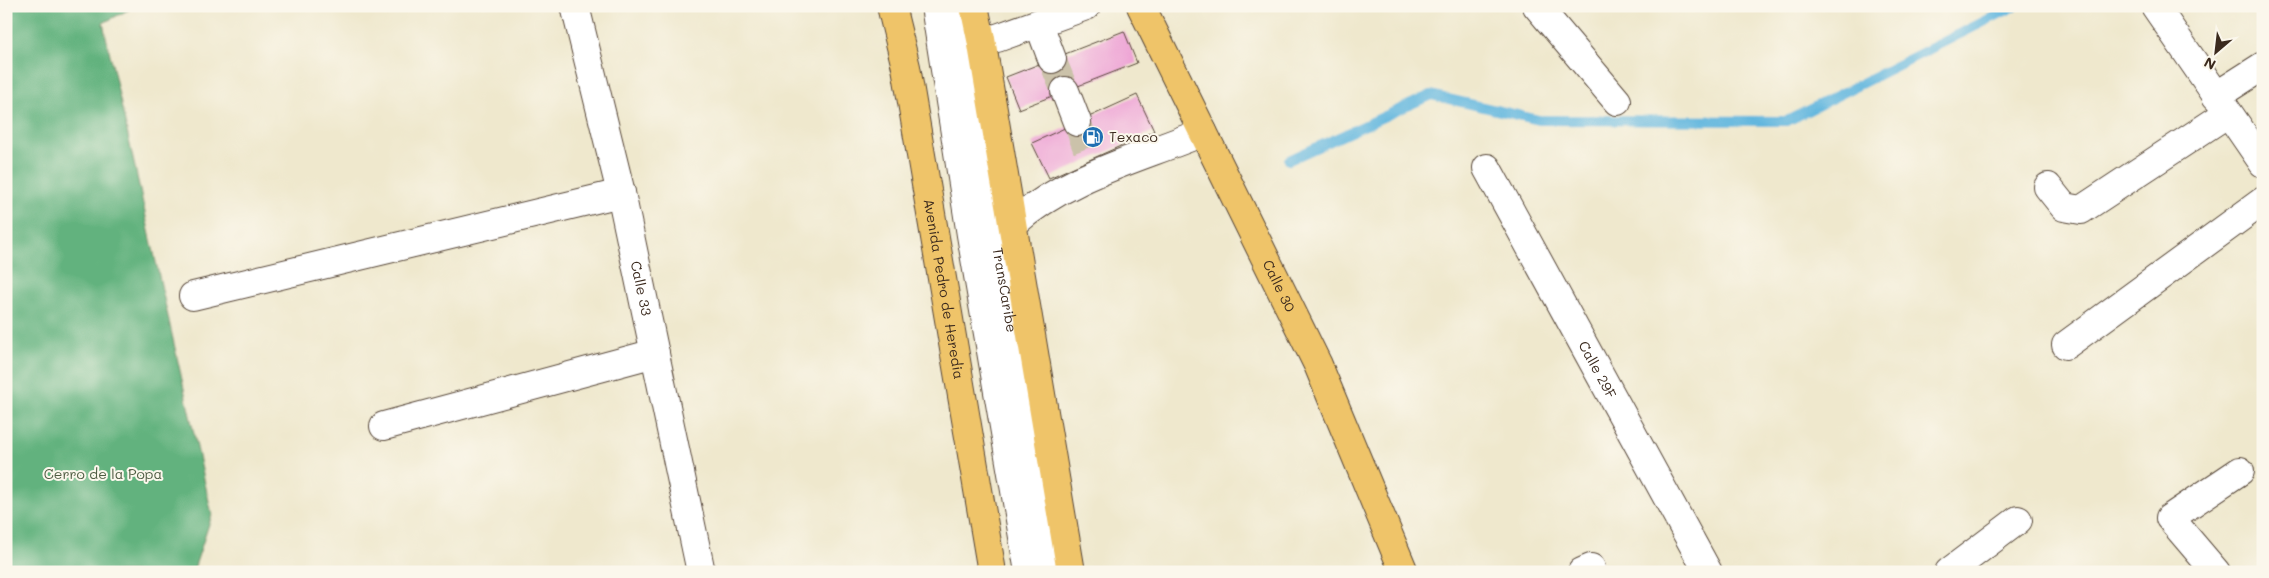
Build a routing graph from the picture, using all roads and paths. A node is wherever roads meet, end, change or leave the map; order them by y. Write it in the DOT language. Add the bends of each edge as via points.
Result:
graph roads {
  1 [pos="575,6"];
  2 [pos="891,6"];
  3 [pos="935,6"];
  4 [pos="956,6"];
  5 [pos="974,6"];
  6 [pos="1141,6"];
  7 [pos="1537,6"];
  8 [pos="2155,6"];
  9 [pos="1082,7"];
  10 [pos="1039,24"];
  11 [pos="981,39"];
  12 [pos="1052,59"];
  13 [pos="2263,66"];
  14 [pos="1065,91"];
  15 [pos="1616,101"];
  16 [pos="2222,105"];
  17 [pos="1077,122"];
  18 [pos="1202,132"];
  19 [pos="2263,163"];
  20 [pos="1487,168"];
  21 [pos="2048,187"];
  22 [pos="621,193"];
  23 [pos="2263,201"];
  24 [pos="1013,224"];
  25 [pos="193,296"];
  26 [pos="2066,345"];
  27 [pos="655,352"];
  28 [pos="384,426"];
  29 [pos="2240,470"];
  30 [pos="2018,520"];
  31 [pos="701,572"];
  32 [pos="992,572"];
  33 [pos="1029,572"];
  34 [pos="1053,572"];
  35 [pos="1071,572"];
  36 [pos="1404,572"];
  37 [pos="1708,572"];
  38 [pos="1949,572"];
  39 [pos="2216,572"];
  1 -- 22 [label="street, Calle 33"];
  2 -- 32 [label="main road, Avenida Pedro de Heredia" via="906,67"];
  3 -- 33 [label="street, TransCaribe"];
  4 -- 34 [label="street, TransCaribe"];
  5 -- 11 [label="main road"];
  6 -- 18 [label="main road, Calle 30"];
  7 -- 15 [label="street"];
  8 -- 16 [label="street"];
  9 -- 10 [label="street"];
  10 -- 11 [label="street" via="997,38"];
  10 -- 12 [label="street"];
  11 -- 24 [label="main road"];
  13 -- 16 [label="street"];
  14 -- 17 [label="street"];
  16 -- 19 [label="street"];
  16 -- 21 [label="street" via="2081,210 2064,206"];
  18 -- 24 [label="street" via="1094,166 1045,198"];
  18 -- 36 [label="main road, Calle 30" via="1318,366"];
  20 -- 37 [label="street, Calle 29F"];
  22 -- 25 [label="street"];
  22 -- 27 [label="street, Calle 33"];
  23 -- 26 [label="street"];
  24 -- 35 [label="main road"];
  27 -- 28 [label="street"];
  27 -- 31 [label="street, Calle 33"];
  29 -- 39 [label="street" via="2170,518"];
  30 -- 38 [label="street"];
}
